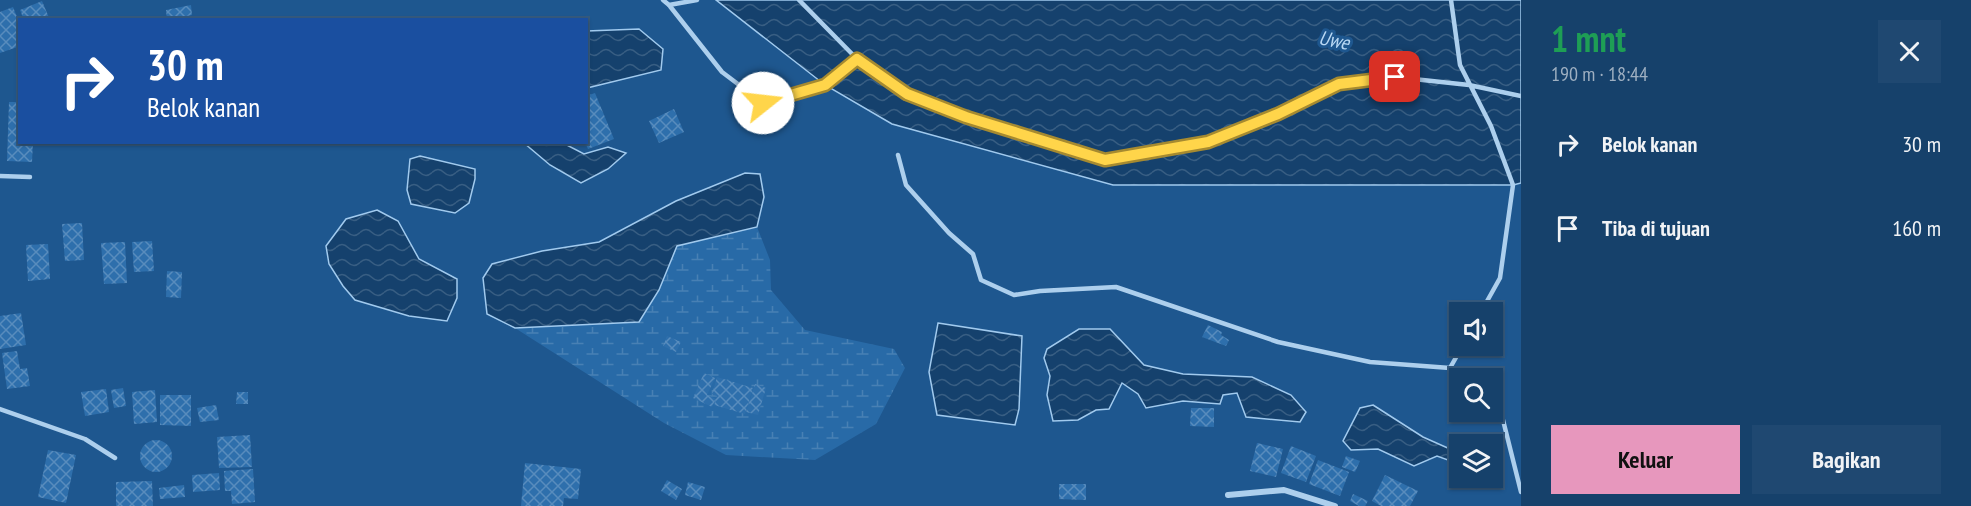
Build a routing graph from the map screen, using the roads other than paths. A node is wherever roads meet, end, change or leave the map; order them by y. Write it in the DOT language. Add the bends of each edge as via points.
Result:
graph roads {
  1 [pos="663,0"];
  2 [pos="697,0"];
  3 [pos="799,0"];
  4 [pos="1451,0"];
  5 [pos="669,5"];
  6 [pos="857,59"];
  7 [pos="1469,85"];
  8 [pos="1521,96"];
  9 [pos="898,155"];
  10 [pos="0,176"];
  11 [pos="30,177"];
  12 [pos="1487,302"];
  13 [pos="1457,356"];
  14 [pos="1450,368"];
  15 [pos="0,409"];
  16 [pos="1503,420"];
  17 [pos="115,458"];
  18 [pos="1521,492"];
  19 [pos="1228,495"];
  20 [pos="1335,506"];
  1 -- 5 [label="lane"];
  2 -- 5 [label="lane"];
  3 -- 6 [label="lane"];
  4 -- 7 [label="lane" via="1460,65"];
  5 -- 6 [label="lane" via="722,72 763,103 825,85"];
  6 -- 7 [label="lane" via="907,94 966,117 1105,160 1208,142 1339,84 1395,77"];
  7 -- 8 [label="lane"];
  7 -- 12 [label="lane" via="1491,126 1513,185 1500,278"];
  9 -- 14 [label="lane" via="906,185 973,254 981,280 1014,295 1116,287 1278,342 1370,362"];
  10 -- 11 [label="lane"];
  13 -- 14 [label="lane"];
  15 -- 17 [label="lane" via="85,440"];
  16 -- 18 [label="lane"];
  19 -- 20 [label="street" via="1284,490"];
}
